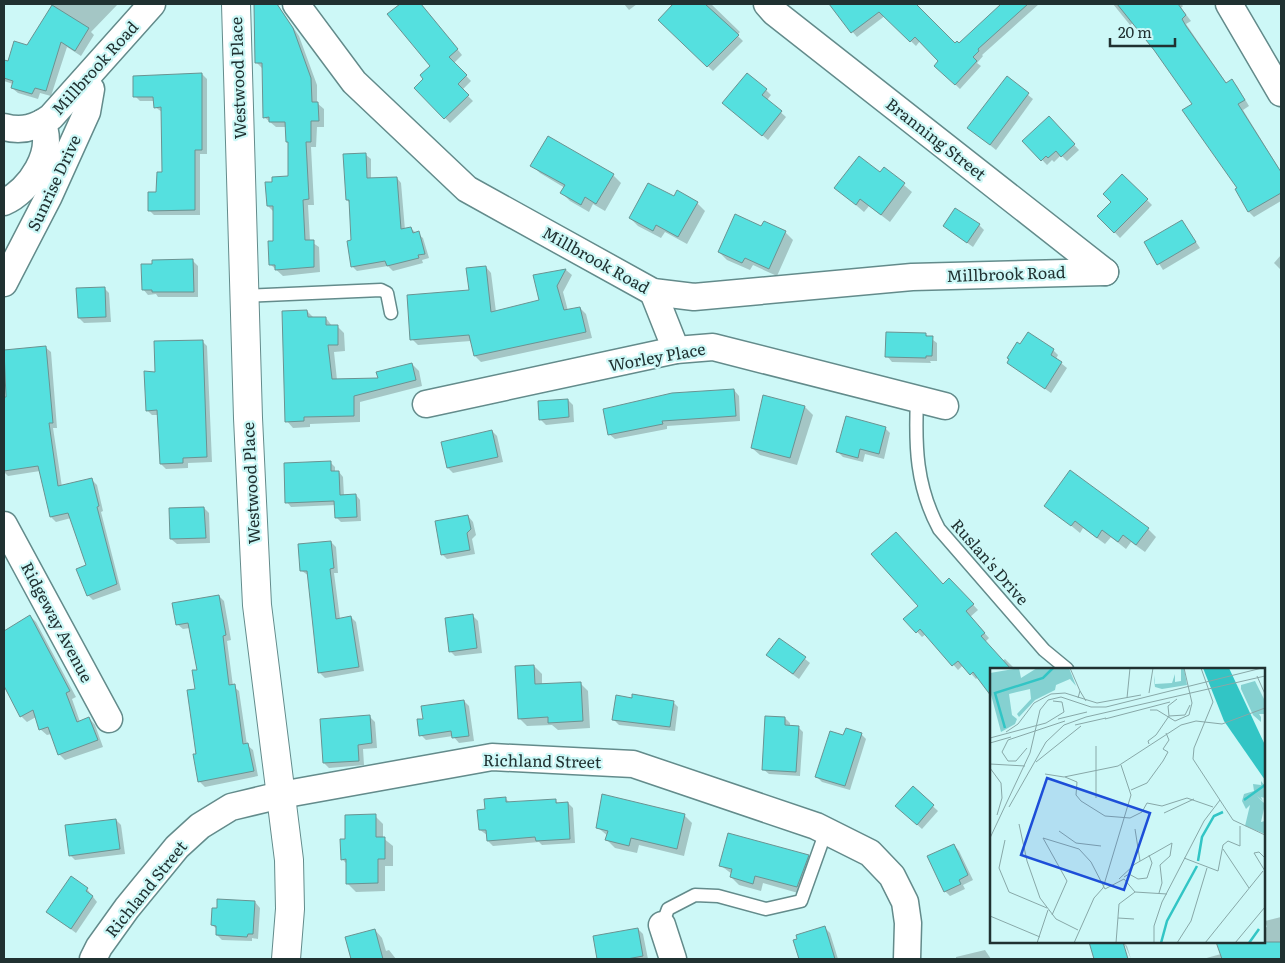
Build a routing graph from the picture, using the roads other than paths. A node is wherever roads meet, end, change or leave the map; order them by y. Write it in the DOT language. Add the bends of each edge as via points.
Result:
graph roads {
  1 [pos="152,4"];
  2 [pos="236,4"];
  3 [pos="296,4"];
  4 [pos="767,4"];
  5 [pos="1230,4"];
  6 [pos="84,82"];
  7 [pos="1281,93"];
  8 [pos="42,124"];
  9 [pos="4,127"];
  10 [pos="4,202"];
  11 [pos="1105,272"];
  12 [pos="4,283"];
  13 [pos="653,292"];
  14 [pos="244,296"];
  15 [pos="391,313"];
  16 [pos="676,350"];
  17 [pos="917,399"];
  18 [pos="426,404"];
  19 [pos="945,406"];
  20 [pos="4,526"];
  21 [pos="1067,668"];
  22 [pos="109,719"];
  23 [pos="281,795"];
  24 [pos="826,831"];
  25 [pos="662,925"];
  26 [pos="93,959"];
  27 [pos="286,959"];
  28 [pos="673,959"];
  29 [pos="907,959"];
  1 -- 6 [label="street, Millbrook Road"];
  2 -- 14 [label="street, Westwood Place"];
  3 -- 13 [label="street, Millbrook Road" via="354,82 468,189"];
  4 -- 11 [label="street, Branning Street"];
  5 -- 7 [label="street"];
  6 -- 8 [label="street, Millbrook Road"];
  6 -- 12 [label="street, Sunrise Drive" via="91,89 87,112"];
  8 -- 9 [label="street, Millbrook Road" via="23,129"];
  8 -- 10 [label="street" via="47,136 38,167 25,186"];
  11 -- 13 [label="street, Millbrook Road" via="912,277 694,297"];
  13 -- 16 [label="street"];
  14 -- 15 [label="lane" via="381,290 387,293"];
  14 -- 23 [label="street, Westwood Place" via="257,605"];
  16 -- 17 [label="street, Worley Place" via="713,347"];
  16 -- 18 [label="street, Worley Place"];
  17 -- 19 [label="street, Worley Place"];
  17 -- 21 [label="lane, Ruslan's Drive" via="920,479 926,505 939,529 1044,650"];
  20 -- 22 [label="street, Ridgeway Avenue"];
  23 -- 24 [label="street, Richland Street" via="492,757 633,764"];
  23 -- 26 [label="street, Richland Street" via="232,807 200,826 177,847 127,908"];
  23 -- 27 [label="street, Westwood Place" via="290,909"];
  24 -- 25 [label="lane" via="801,901 766,909 718,896 695,894 668,909"];
  24 -- 29 [label="street, Richland Street" via="870,853 892,876 905,902"];
  25 -- 28 [label="street"];
}
